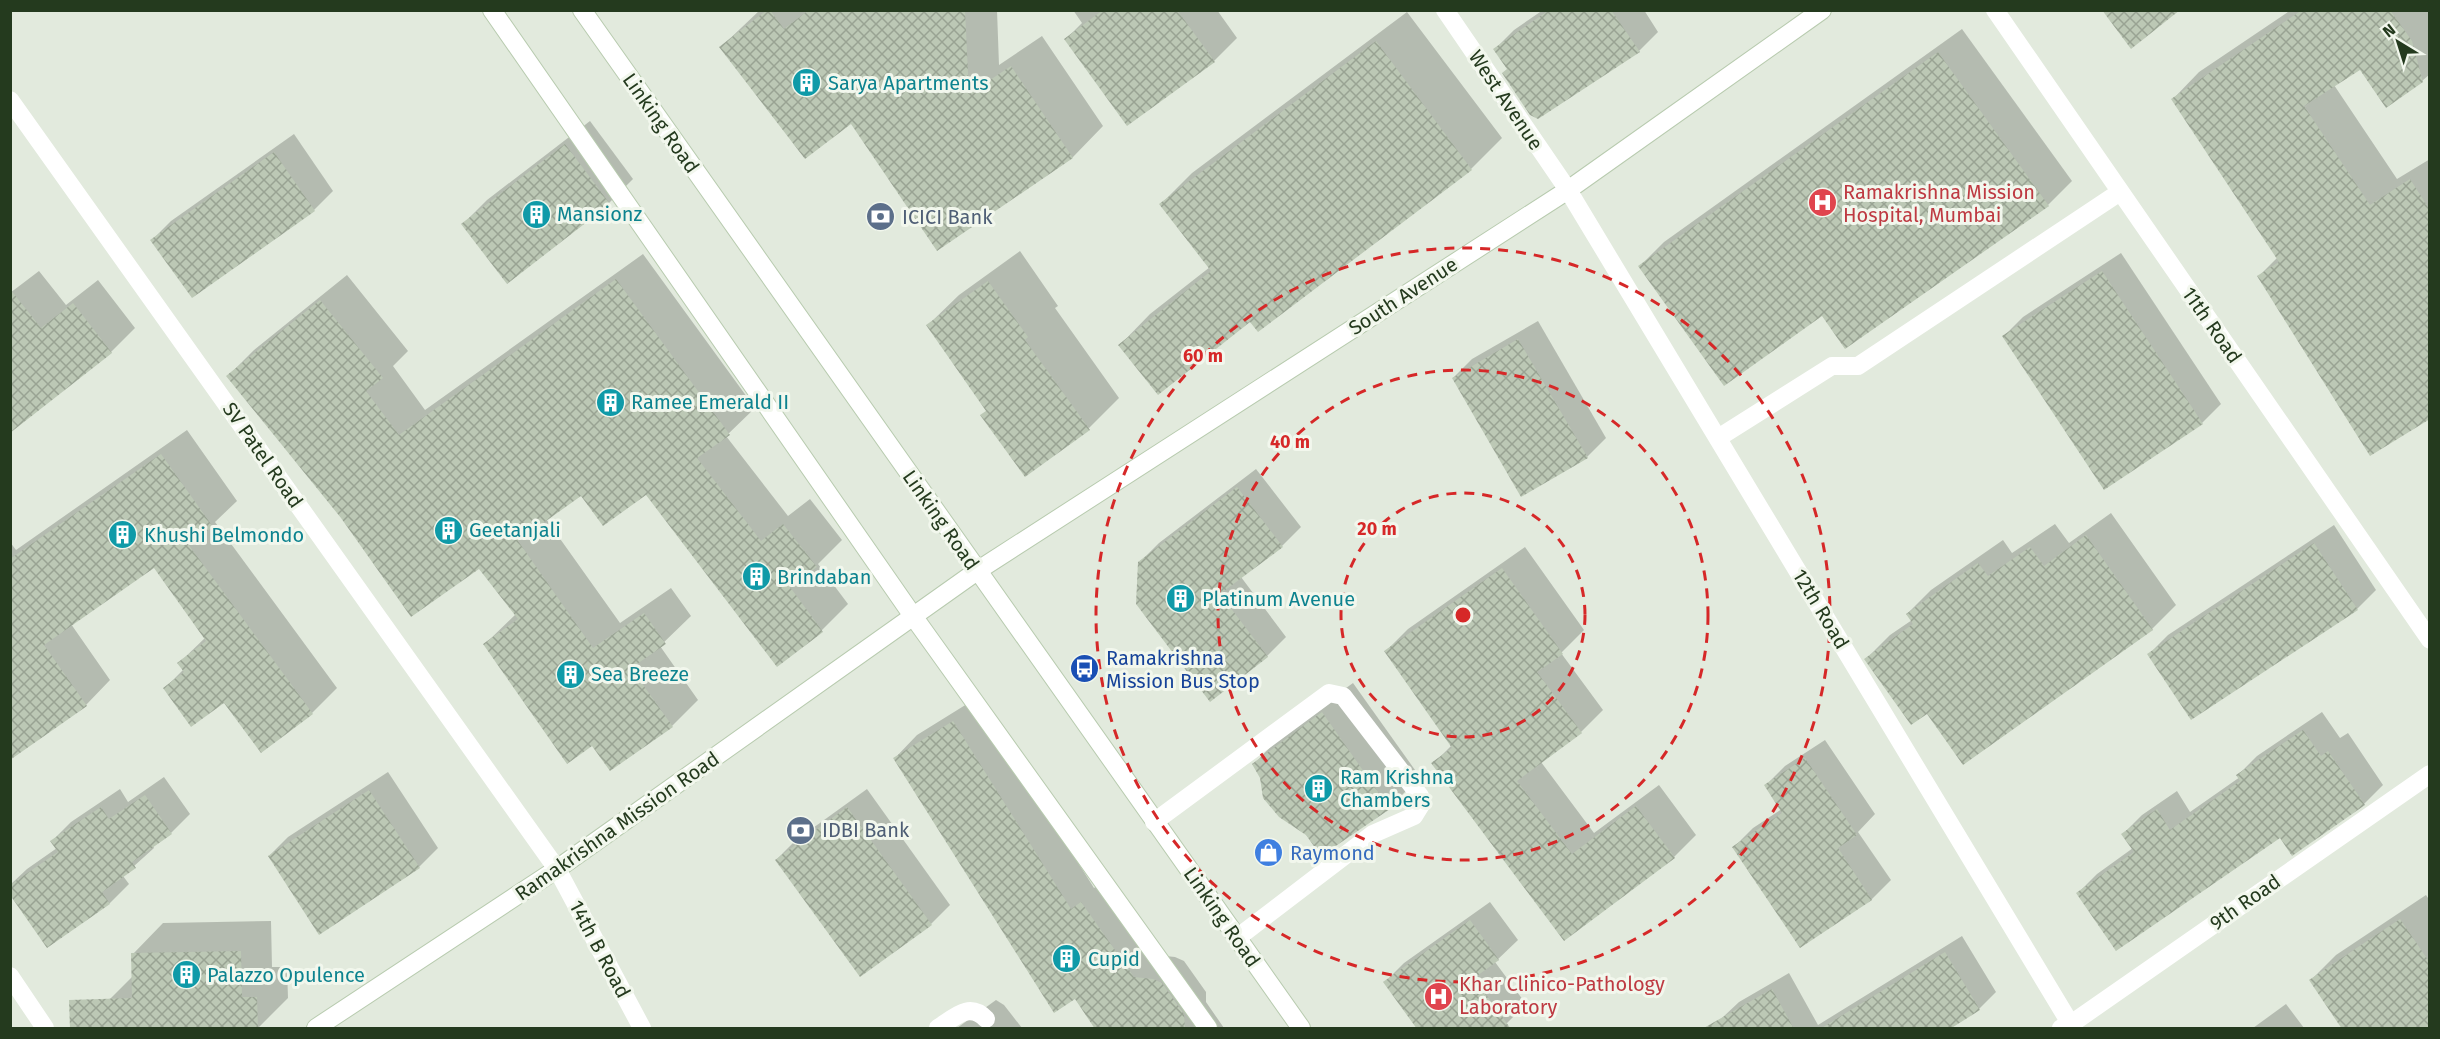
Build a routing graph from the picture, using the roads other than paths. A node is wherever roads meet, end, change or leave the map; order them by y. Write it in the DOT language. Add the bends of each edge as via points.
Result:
graph roads {
  1 [pos="492,10"];
  2 [pos="582,10"];
  3 [pos="1445,10"];
  4 [pos="1822,10"];
  5 [pos="1995,10"];
  6 [pos="10,100"];
  7 [pos="1568,190"];
  8 [pos="2120,192"];
  9 [pos="1718,438"];
  10 [pos="977,571"];
  11 [pos="913,616"];
  12 [pos="2430,640"];
  13 [pos="2430,774"];
  14 [pos="1154,822"];
  15 [pos="557,870"];
  16 [pos="1237,938"];
  17 [pos="10,976"];
  18 [pos="986,1019"];
  19 [pos="2068,1027"];
  20 [pos="45,1029"];
  21 [pos="316,1029"];
  22 [pos="642,1029"];
  23 [pos="938,1029"];
  24 [pos="1208,1029"];
  25 [pos="1301,1029"];
  1 -- 11 [label="street"];
  2 -- 10 [label="street, Linking Road"];
  3 -- 7 [label="street, West Avenue"];
  4 -- 7 [label="street, South Avenue"];
  5 -- 8 [label="street, 11th Road"];
  6 -- 15 [label="street, SV Patel Road"];
  7 -- 9 [label="street, 12th Road"];
  7 -- 10 [label="street, South Avenue"];
  8 -- 9 [label="street" via="1858,366 1832,366"];
  8 -- 12 [label="street, 11th Road"];
  9 -- 19 [label="street, 12th Road"];
  10 -- 11 [label="street, South Avenue"];
  10 -- 14 [label="street, Linking Road"];
  11 -- 15 [label="street, Ramakrishna Mission Road"];
  11 -- 24 [label="street"];
  13 -- 19 [label="street, 9th Road"];
  14 -- 16 [label="street, Linking Road"];
  14 -- 16 [label="street" via="1329,693 1343,696 1420,796 1422,803 1414,816 1373,834"];
  15 -- 21 [label="street, Ramakrishna Mission Road"];
  15 -- 22 [label="street, 14th B Road"];
  16 -- 25 [label="street, Linking Road"];
  17 -- 20 [label="street"];
  18 -- 23 [label="street" via="971,1010"];
}
